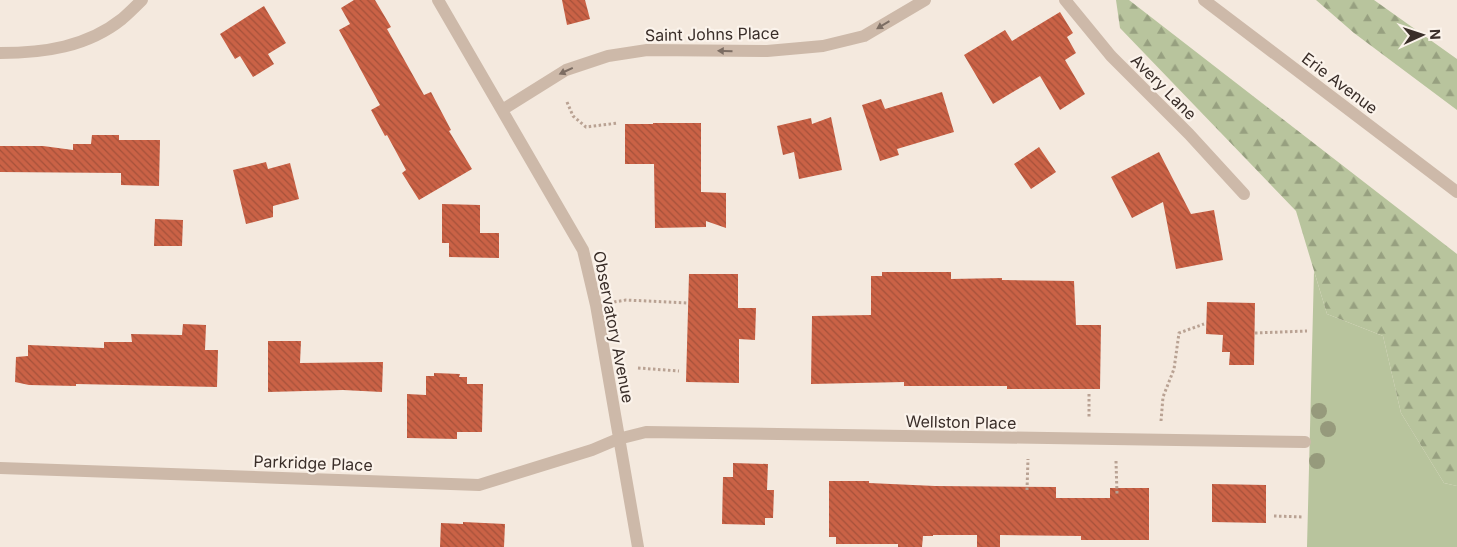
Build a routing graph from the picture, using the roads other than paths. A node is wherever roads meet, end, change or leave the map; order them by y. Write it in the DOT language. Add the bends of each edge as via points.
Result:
graph roads {
  1 [pos="142,0"];
  2 [pos="438,0"];
  3 [pos="925,0"];
  4 [pos="1065,0"];
  5 [pos="1204,0"];
  6 [pos="0,53"];
  7 [pos="502,110"];
  8 [pos="1457,192"];
  9 [pos="1244,194"];
  10 [pos="618,440"];
  11 [pos="1305,442"];
  12 [pos="0,468"];
  13 [pos="638,547"];
  1 -- 6 [label="street" via="122,19 89,39 66,47 29,53"];
  2 -- 7 [label="street, Observatory Avenue"];
  3 -- 7 [label="street, Saint Johns Place, one-way" via="864,36 823,46 767,52 647,50 608,56 566,70"];
  4 -- 9 [label="street, Avery Lane" via="1111,56"];
  5 -- 8 [label="street, Erie Avenue"];
  7 -- 10 [label="street, Observatory Avenue" via="583,250 596,305"];
  10 -- 11 [label="street, Wellston Place" via="646,432"];
  10 -- 12 [label="street, Parkridge Place" via="479,485"];
  10 -- 13 [label="street, Observatory Avenue"];
}
